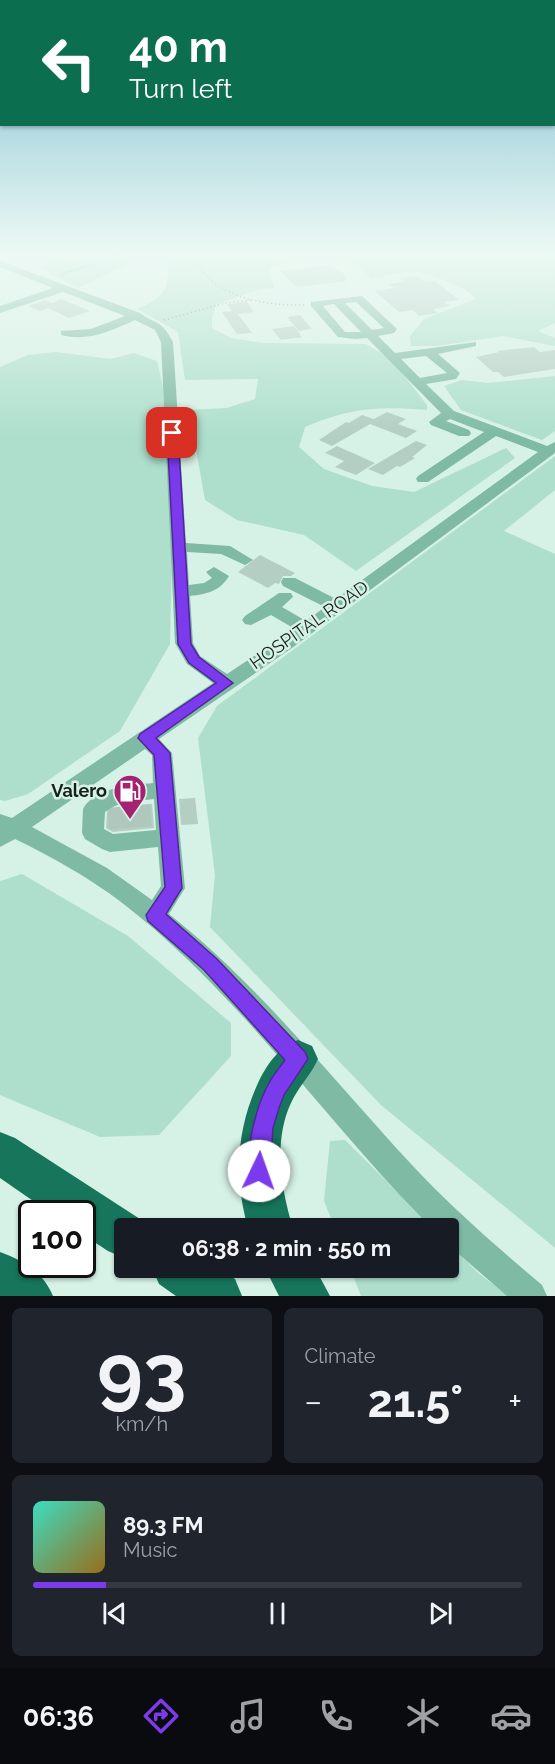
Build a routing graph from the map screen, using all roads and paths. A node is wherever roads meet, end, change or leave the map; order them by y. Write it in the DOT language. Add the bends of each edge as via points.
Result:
graph roads {
  1 [pos="135,315"];
  2 [pos="137,315"];
  3 [pos="178,315"];
  4 [pos="325,315"];
  5 [pos="351,315"];
  6 [pos="377,315"];
  7 [pos="153,322"];
  8 [pos="65,333"];
  9 [pos="369,334"];
  10 [pos="472,344"];
  11 [pos="428,352"];
  12 [pos="392,357"];
  13 [pos="417,382"];
  14 [pos="449,414"];
  15 [pos="494,431"];
  16 [pos="482,440"];
  17 [pos="552,448"];
  18 [pos="423,479"];
  19 [pos="179,547"];
  20 [pos="245,560"];
  21 [pos="214,572"];
  22 [pos="182,591"];
  23 [pos="281,595"];
  24 [pos="337,606"];
  25 [pos="251,620"];
  26 [pos="307,629"];
  27 [pos="226,683"];
  28 [pos="146,738"];
  29 [pos="164,790"];
  30 [pos="5,830"];
  31 [pos="168,837"];
  32 [pos="155,915"];
  33 [pos="298,1059"];
  34 [pos="0,1153"];
  35 [pos="268,1218"];
  36 [pos="114,1228"];
  37 [pos="0,1275"];
  38 [pos="190,1278"];
  39 [pos="294,1278"];
  40 [pos="29,1296"];
  41 [pos="218,1296"];
  42 [pos="306,1296"];
  43 [pos="531,1296"];
  1 -- 8 [label="street" via="89,335"];
  2 -- 7 [label="street"];
  3 -- 7 [label="path"];
  4 -- 9 [label="street" via="342,335"];
  5 -- 9 [label="street"];
  6 -- 9 [label="street" via="390,331"];
  7 -- 19 [label="street" via="167,342"];
  9 -- 12 [label="street"];
  10 -- 11 [label="street"];
  11 -- 12 [label="street"];
  11 -- 13 [label="street" via="454,373"];
  12 -- 13 [label="street"];
  13 -- 14 [label="street"];
  14 -- 15 [label="street"];
  14 -- 16 [label="street" via="436,422"];
  15 -- 16 [label="street"];
  15 -- 17 [label="street"];
  16 -- 18 [label="street"];
  17 -- 24 [label="street, HOSPITAL ROAD"];
  19 -- 20 [label="street" via="224,549"];
  19 -- 22 [label="street"];
  21 -- 22 [label="street" via="221,576 213,586"];
  22 -- 27 [label="street" via="183,634 188,653"];
  23 -- 24 [label="street"];
  23 -- 25 [label="street"];
  23 -- 26 [label="street"];
  24 -- 26 [label="street, HOSPITAL ROAD"];
  26 -- 27 [label="street, HOSPITAL ROAD"];
  27 -- 28 [label="street, HOSPITAL ROAD"];
  28 -- 29 [label="street" via="162,753"];
  28 -- 30 [label="street, HOSPITAL ROAD"];
  29 -- 31 [label="street"];
  29 -- 31 [label="street" via="128,800 103,801 94,808 93,833 110,843 131,837"];
  30 -- 32 [label="street" via="72,858"];
  31 -- 32 [label="street" via="173,888"];
  32 -- 33 [label="street" via="210,964"];
  33 -- 35 [label="highway" via="276,1089 263,1128 259,1171"];
  33 -- 43 [label="street" via="403,1178"];
  34 -- 36 [label="highway"];
  37 -- 40 [label="highway"];
  38 -- 41 [label="highway"];
  39 -- 42 [label="highway"];
}
